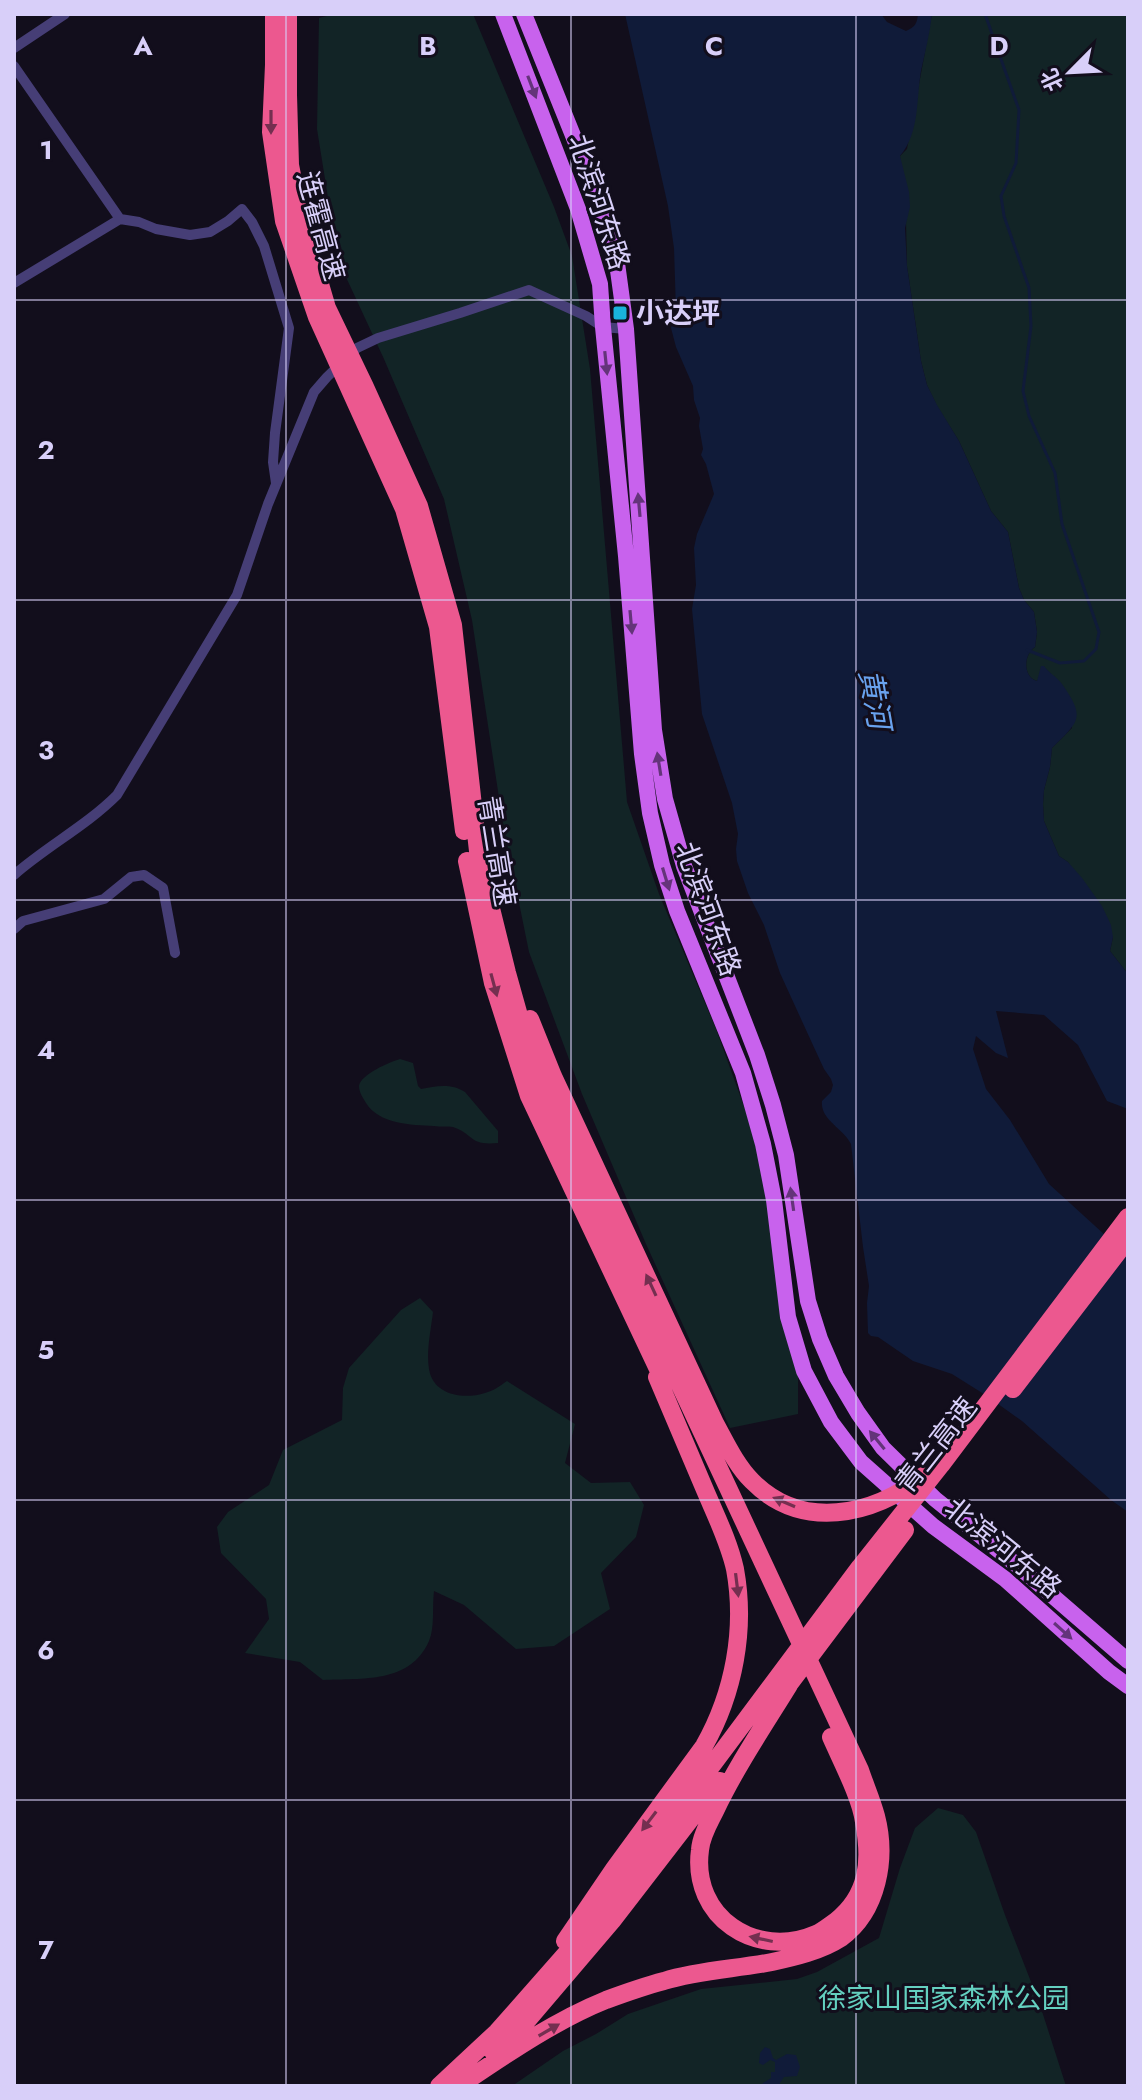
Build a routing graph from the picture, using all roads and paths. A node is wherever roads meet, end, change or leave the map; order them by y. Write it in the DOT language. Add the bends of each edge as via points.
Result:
graph roads {
  1 [pos="65,14"];
  2 [pos="503,14"];
  3 [pos="524,14"];
  4 [pos="281,16"];
  5 [pos="14,48"];
  6 [pos="14,66"];
  7 [pos="120,219"];
  8 [pos="14,283"];
  9 [pos="603,327"];
  10 [pos="626,329"];
  11 [pos="360,391"];
  12 [pos="276,485"];
  13 [pos="14,875"];
  14 [pos="14,929"];
  15 [pos="499,941"];
  16 [pos="175,953"];
  17 [pos="1128,1217"];
  18 [pos="1128,1239"];
  19 [pos="627,1305"];
  20 [pos="949,1453"];
  21 [pos="783,1623"];
  22 [pos="1128,1661"];
  23 [pos="789,1685"];
  24 [pos="1128,1686"];
  25 [pos="816,1690"];
  26 [pos="530,1997"];
  27 [pos="439,2086"];
  28 [pos="458,2086"];
  1 -- 5 [label="street"];
  2 -- 9 [label="main road, 北滨河东路, one-way" via="578,209 600,284"];
  3 -- 10 [label="main road, 北滨河东路" via="606,220"];
  4 -- 11 [label="highway, 连霍高速" via="271,132 284,221"];
  6 -- 7 [label="street"];
  7 -- 8 [label="street"];
  7 -- 12 [label="street" via="190,235 210,232 242,209 252,222 289,328 273,462"];
  9 -- 10 [label="street"];
  9 -- 12 [label="street" via="529,290 357,348 314,392"];
  9 -- 24 [label="main road, 北滨河东路, one-way" via="650,813 677,911 743,1073 759,1130 774,1200 788,1317 804,1371 831,1422 861,1462"];
  22 -- 10 [label="main road, 北滨河东路, one-way" via="935,1499 883,1448 846,1395 820,1339 803,1281 786,1155 773,1105 684,866 660,776"];
  11 -- 15 [label="highway, 青兰高速" via="419,506 453,625 479,860"];
  11 -- 19 [label="highway, 青兰高速, one-way" via="404,509 438,627 467,861 493,983 529,1096"];
  12 -- 13 [label="street" via="237,595 117,795"];
  14 -- 16 [label="street" via="23,921 104,899 131,877 144,875 163,888"];
  20 -- 15 [label="highway, one-way" via="894,1496 860,1509 804,1510 771,1497 751,1481 732,1454 553,1076"];
  15 -- 21 [label="highway" via="550,1107"];
  17 -- 20 [label="highway, 青兰高速"];
  18 -- 23 [label="highway, 青兰高速"];
  19 -- 21 [label="highway"];
  19 -- 26 [label="highway, one-way" via="726,1539 739,1605 737,1647 728,1694 704,1746"];
  20 -- 26 [label="highway" via="601,1914"];
  21 -- 25 [label="highway"];
  25 -- 23 [label="highway, one-way" via="864,1818 866,1874 845,1914 819,1933 769,1942 749,1938 714,1909 699,1869 700,1849 729,1783"];
  23 -- 28 [label="highway" via="612,1921 520,2029"];
  28 -- 25 [label="highway, one-way" via="606,2000 667,1979 821,1949 857,1921 879,1877 877,1818 860,1770"];
  26 -- 27 [label="highway"];
}
